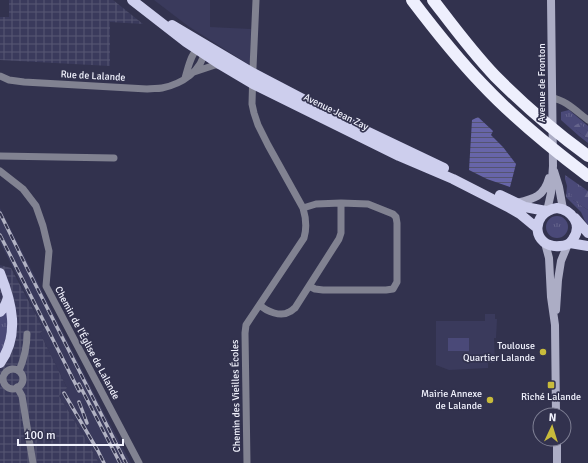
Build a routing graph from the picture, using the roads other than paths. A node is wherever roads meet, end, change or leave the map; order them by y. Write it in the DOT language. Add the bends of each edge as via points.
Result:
graph roads {
  1 [pos="133,0"];
  2 [pos="256,0"];
  3 [pos="412,0"];
  4 [pos="433,0"];
  5 [pos="551,0"];
  6 [pos="202,50"];
  7 [pos="221,65"];
  8 [pos="194,72"];
  9 [pos="253,73"];
  10 [pos="0,76"];
  11 [pos="184,78"];
  12 [pos="253,84"];
  13 [pos="552,102"];
  14 [pos="588,120"];
  15 [pos="0,156"];
  16 [pos="588,156"];
  17 [pos="114,158"];
  18 [pos="553,166"];
  19 [pos="0,171"];
  20 [pos="588,176"];
  21 [pos="341,203"];
  22 [pos="516,203"];
  23 [pos="303,208"];
  24 [pos="563,209"];
  25 [pos="547,211"];
  26 [pos="574,217"];
  27 [pos="537,228"];
  28 [pos="588,233"];
  29 [pos="545,243"];
  30 [pos="569,244"];
  31 [pos="588,246"];
  32 [pos="0,273"];
  33 [pos="309,286"];
  34 [pos="3,293"];
  35 [pos="260,305"];
  36 [pos="0,312"];
  37 [pos="555,325"];
  38 [pos="27,334"];
  39 [pos="0,363"];
  40 [pos="18,371"];
  41 [pos="17,387"];
  42 [pos="556,407"];
  43 [pos="557,447"];
  44 [pos="33,463"];
  45 [pos="139,463"];
  46 [pos="247,463"];
  47 [pos="557,463"];
  1 -- 6 [label="main road, Avenue Jean Zay" via="186,42"];
  2 -- 9 [label="street, Chemin des Vieilles Écoles"];
  3 -- 20 [label="highway" via="438,35 482,85 510,112"];
  4 -- 16 [label="highway" via="494,75 542,120"];
  5 -- 13 [label="main road, Avenue de Fronton"];
  6 -- 7 [label="main road, Avenue Jean Zay"];
  6 -- 8 [label="street, Rue de Lalande" via="199,66"];
  6 -- 9 [label="main road, Avenue Jean Zay"];
  6 -- 11 [label="street" via="191,59"];
  7 -- 8 [label="street, Rue de Lalande"];
  7 -- 12 [label="main road, Avenue Jean Zay"];
  8 -- 11 [label="street, Rue de Lalande"];
  9 -- 12 [label="street, Chemin des Vieilles Écoles"];
  9 -- 22 [label="main road, Avenue Jean Zay" via="339,118"];
  10 -- 11 [label="street, Rue de Lalande" via="24,82 146,89 162,88"];
  12 -- 23 [label="street, Chemin des Vieilles Écoles" via="252,104 258,125"];
  12 -- 27 [label="main road, Avenue Jean Zay" via="399,156 453,179 508,207"];
  13 -- 14 [label="street" via="557,99 566,103"];
  13 -- 18 [label="main road, Avenue de Fronton"];
  15 -- 17 [label="street"];
  18 -- 22 [label="main road, Avenue de Fronton" via="547,186 542,192 536,197"];
  18 -- 24 [label="main road, Avenue de Fronton" via="560,187"];
  18 -- 25 [label="main road, Avenue de Fronton"];
  19 -- 45 [label="street, Chemin de l'Église de Lalande" via="23,189 36,206 49,251 46,286"];
  21 -- 23 [label="street" via="316,204"];
  21 -- 33 [label="street" via="339,239"];
  21 -- 33 [label="street" via="368,204 396,217 397,282 393,288 386,290 323,290"];
  22 -- 25 [label="main road, Avenue Jean Zay"];
  23 -- 35 [label="street, Chemin des Vieilles Écoles" via="306,230 304,238"];
  24 -- 25 [label="main road"];
  24 -- 26 [label="main road"];
  25 -- 27 [label="main road" via="540,218"];
  26 -- 28 [label="main road"];
  26 -- 30 [label="main road" via="577,230"];
  27 -- 29 [label="main road" via="541,240"];
  29 -- 30 [label="main road" via="552,246"];
  29 -- 37 [label="main road" via="549,258"];
  30 -- 31 [label="main road"];
  30 -- 37 [label="main road" via="558,280"];
  32 -- 34 [label="main road"];
  33 -- 35 [label="street" via="295,308 289,312 276,313"];
  34 -- 36 [label="main road" via="7,302"];
  34 -- 39 [label="main road" via="11,310 12,334"];
  35 -- 46 [label="street, Chemin des Vieilles Écoles" via="246,325 245,333"];
  37 -- 42 [label="main road"];
  38 -- 40 [label="street" via="27,345"];
  40 -- 41 [label="street" via="22,375 22,381"];
  40 -- 41 [label="street" via="8,371 3,380 10,388"];
  41 -- 44 [label="street" via="22,396"];
  43 -- 47 [label="main road"];
}
